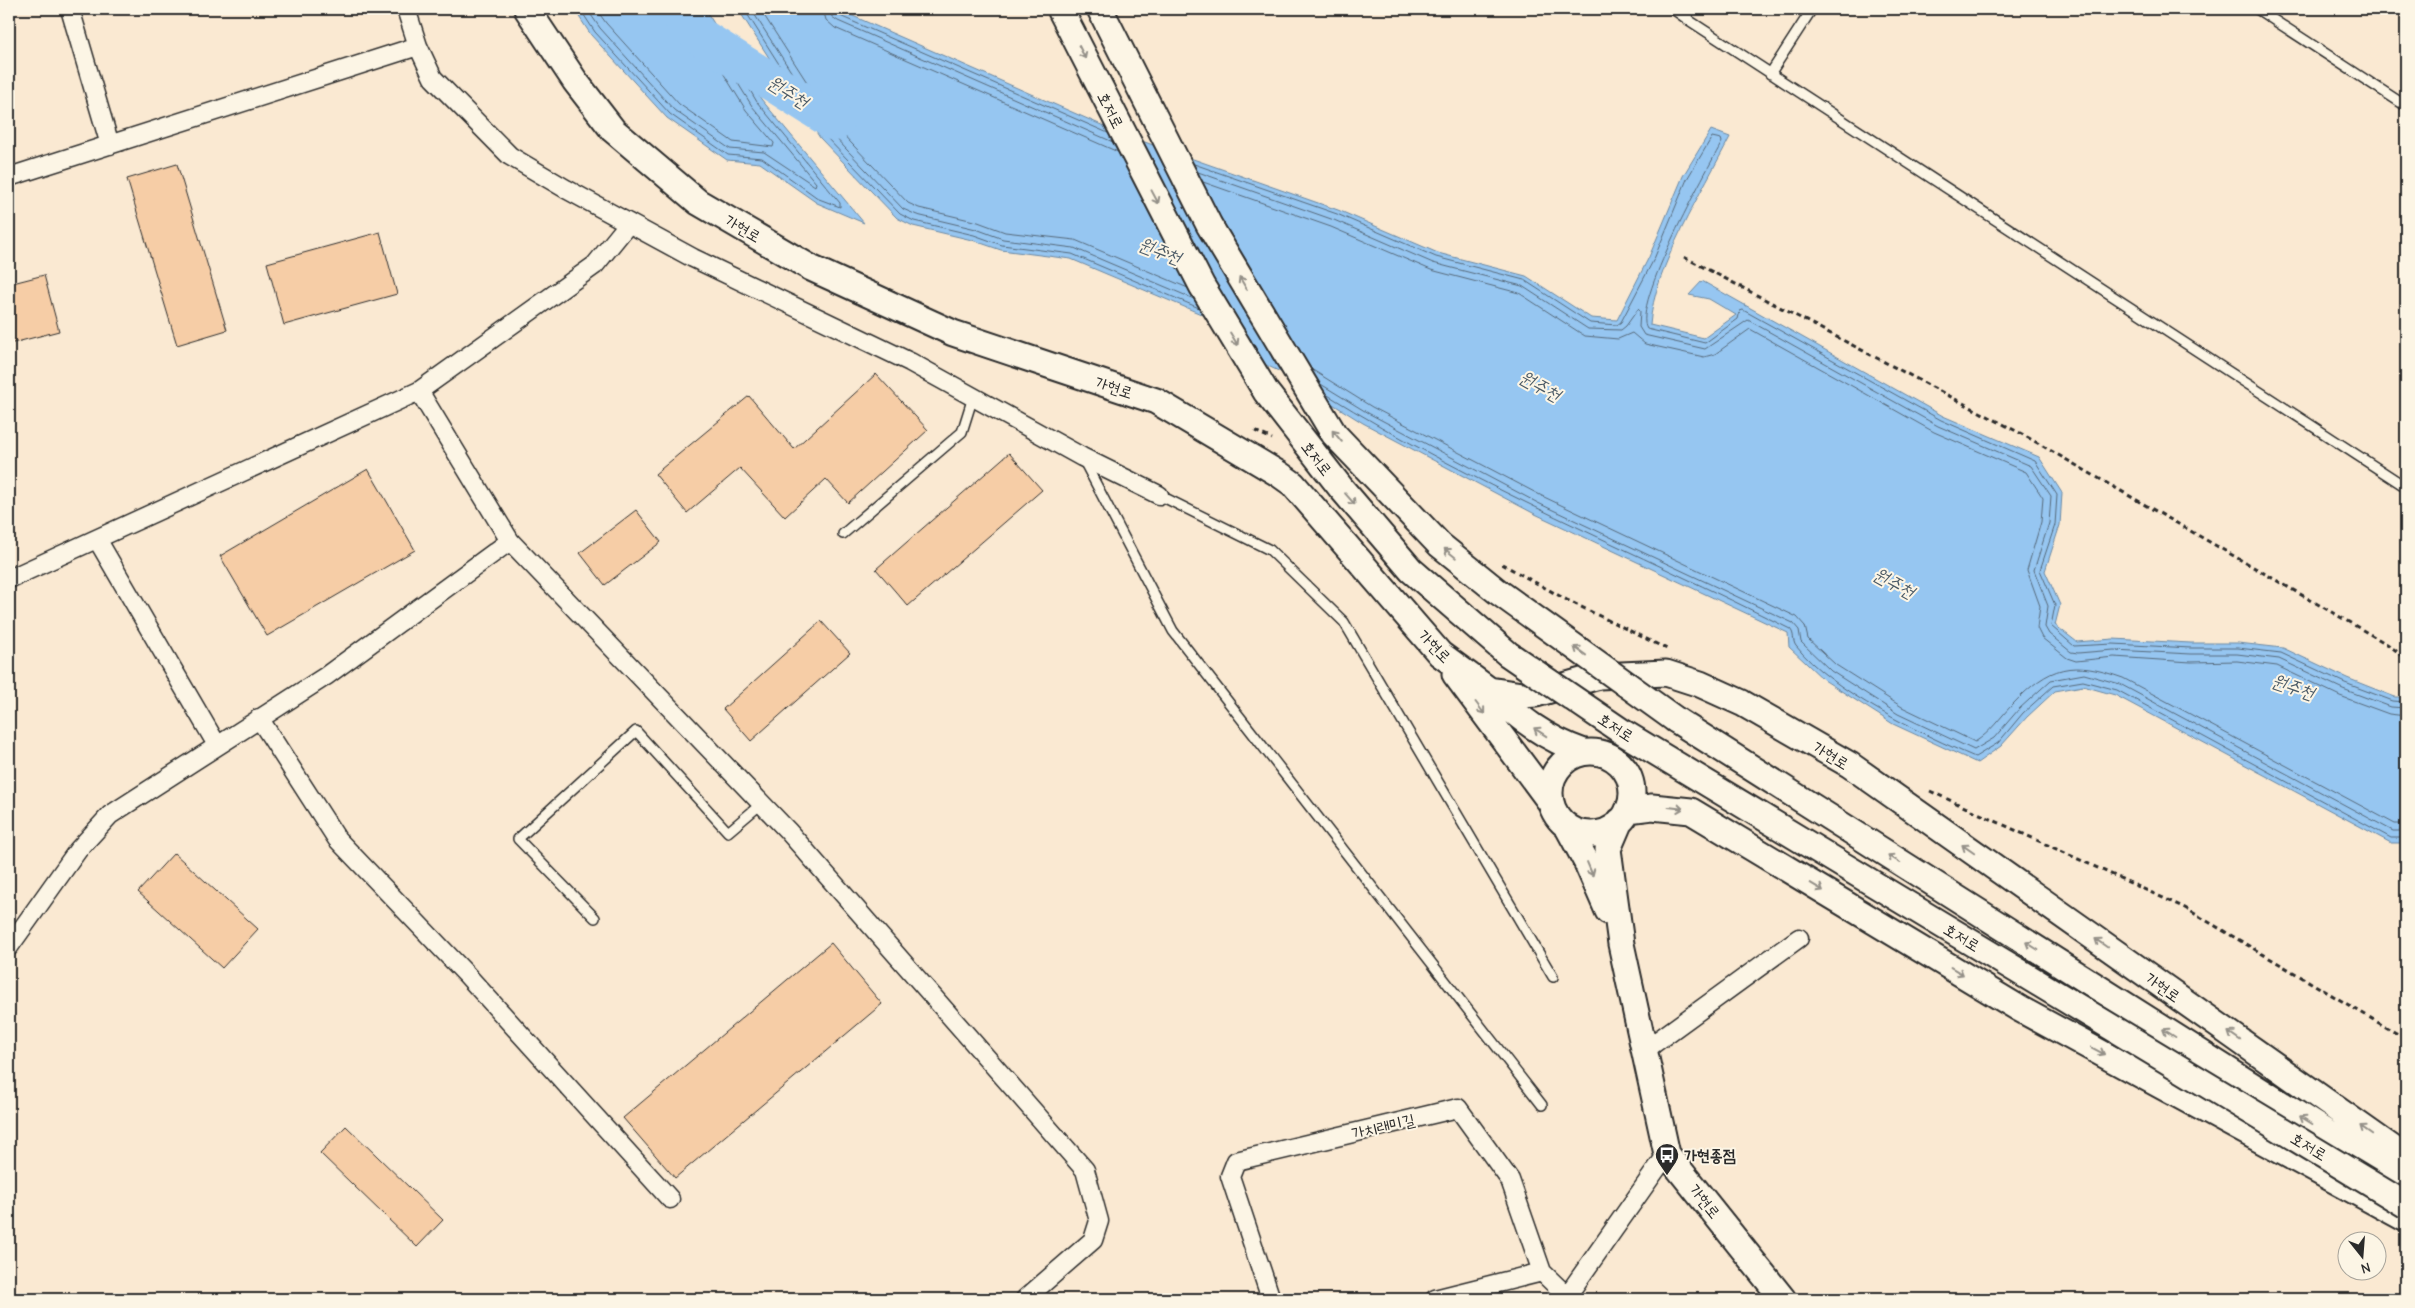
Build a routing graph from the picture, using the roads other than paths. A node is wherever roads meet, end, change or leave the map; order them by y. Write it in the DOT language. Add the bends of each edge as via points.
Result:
graph roads {
  1 [pos="70,9"];
  2 [pos="406,9"];
  3 [pos="527,9"];
  4 [pos="1060,9"];
  5 [pos="1100,9"];
  6 [pos="1673,9"];
  7 [pos="1688,9"];
  8 [pos="1812,9"];
  9 [pos="2257,9"];
  10 [pos="1687,19"];
  11 [pos="418,46"];
  12 [pos="1770,74"];
  13 [pos="2406,106"];
  14 [pos="110,145"];
  15 [pos="9,177"];
  16 [pos="629,223"];
  17 [pos="419,391"];
  18 [pos="973,397"];
  19 [pos="1082,457"];
  20 [pos="2406,487"];
  21 [pos="1158,495"];
  22 [pos="843,534"];
  23 [pos="97,539"];
  24 [pos="510,541"];
  25 [pos="9,579"];
  26 [pos="1440,654"];
  27 [pos="1489,690"];
  28 [pos="259,718"];
  29 [pos="217,746"];
  30 [pos="1584,752"];
  31 [pos="761,804"];
  32 [pos="1551,804"];
  33 [pos="1624,816"];
  34 [pos="1567,826"];
  35 [pos="594,918"];
  36 [pos="1800,938"];
  37 [pos="1621,944"];
  38 [pos="9,947"];
  39 [pos="1553,977"];
  40 [pos="1645,1050"];
  41 [pos="1542,1105"];
  42 [pos="1667,1154"];
  43 [pos="2406,1158"];
  44 [pos="2406,1184"];
  45 [pos="670,1198"];
  46 [pos="2406,1205"];
  47 [pos="2406,1219"];
  48 [pos="1542,1272"];
  49 [pos="1569,1298"];
  50 [pos="1025,1299"];
  51 [pos="1271,1299"];
  52 [pos="1435,1299"];
  53 [pos="1783,1299"];
  1 -- 14 [label="street"];
  2 -- 11 [label="street"];
  3 -- 26 [label="street, 가현로" via="575,81 613,130 698,202 811,268 953,333 1156,400 1279,474 1293,484"];
  4 -- 46 [label="street, 호저로, one-way, bridge" via="1202,286 1266,392 1411,570 1508,654 1624,733"];
  44 -- 5 [label="street, 호저로, one-way, bridge" via="1676,720 1497,591 1440,545 1334,434 1209,225"];
  6 -- 10 [label="lane"];
  7 -- 10 [label="lane"];
  8 -- 12 [label="lane"];
  9 -- 13 [label="lane"];
  10 -- 12 [label="lane"];
  11 -- 14 [label="street"];
  11 -- 16 [label="street" via="433,78 510,156"];
  12 -- 20 [label="lane"];
  14 -- 15 [label="street"];
  16 -- 17 [label="street" via="595,265"];
  16 -- 18 [label="street" via="693,258 910,362"];
  17 -- 23 [label="street"];
  17 -- 24 [label="street"];
  18 -- 19 [label="street"];
  18 -- 22 [label="lane" via="962,432"];
  19 -- 21 [label="street"];
  19 -- 41 [label="lane" via="1173,631"];
  21 -- 39 [label="lane" via="1270,550 1344,622"];
  23 -- 25 [label="street"];
  23 -- 29 [label="street"];
  24 -- 28 [label="street" via="326,676"];
  24 -- 31 [label="street"];
  26 -- 27 [label="street, 가현로"];
  26 -- 32 [label="street, one-way"];
  30 -- 27 [label="street, one-way" via="1556,742 1519,718"];
  43 -- 27 [label="street, 가현로, one-way" via="1850,765 1742,703 1666,673 1599,676 1536,694"];
  28 -- 29 [label="street"];
  28 -- 45 [label="street" via="337,839 466,974"];
  29 -- 38 [label="street" via="110,815 78,850"];
  30 -- 32 [label="street" via="1571,756 1553,776"];
  30 -- 33 [label="street" via="1608,756 1623,768 1631,785 1631,798"];
  31 -- 35 [label="lane" via="728,832 636,731 518,839"];
  31 -- 50 [label="street" via="1085,1170 1099,1221 1093,1240"];
  32 -- 34 [label="street"];
  33 -- 34 [label="street" via="1608,830 1594,833 1580,832"];
  33 -- 37 [label="street" via="1608,849"];
  33 -- 47 [label="street, one-way" via="1652,807 1691,810 2020,1009"];
  34 -- 37 [label="street, one-way" via="1586,861"];
  36 -- 40 [label="street"];
  37 -- 40 [label="street, 가현로"];
  40 -- 42 [label="street, 가현로"];
  42 -- 49 [label="street"];
  42 -- 53 [label="street, 가현로"];
  48 -- 49 [label="street, 가치래미길"];
  48 -- 51 [label="street, 가치래미길" via="1510,1180 1458,1108 1236,1161 1230,1176"];
  48 -- 52 [label="street"];
}
